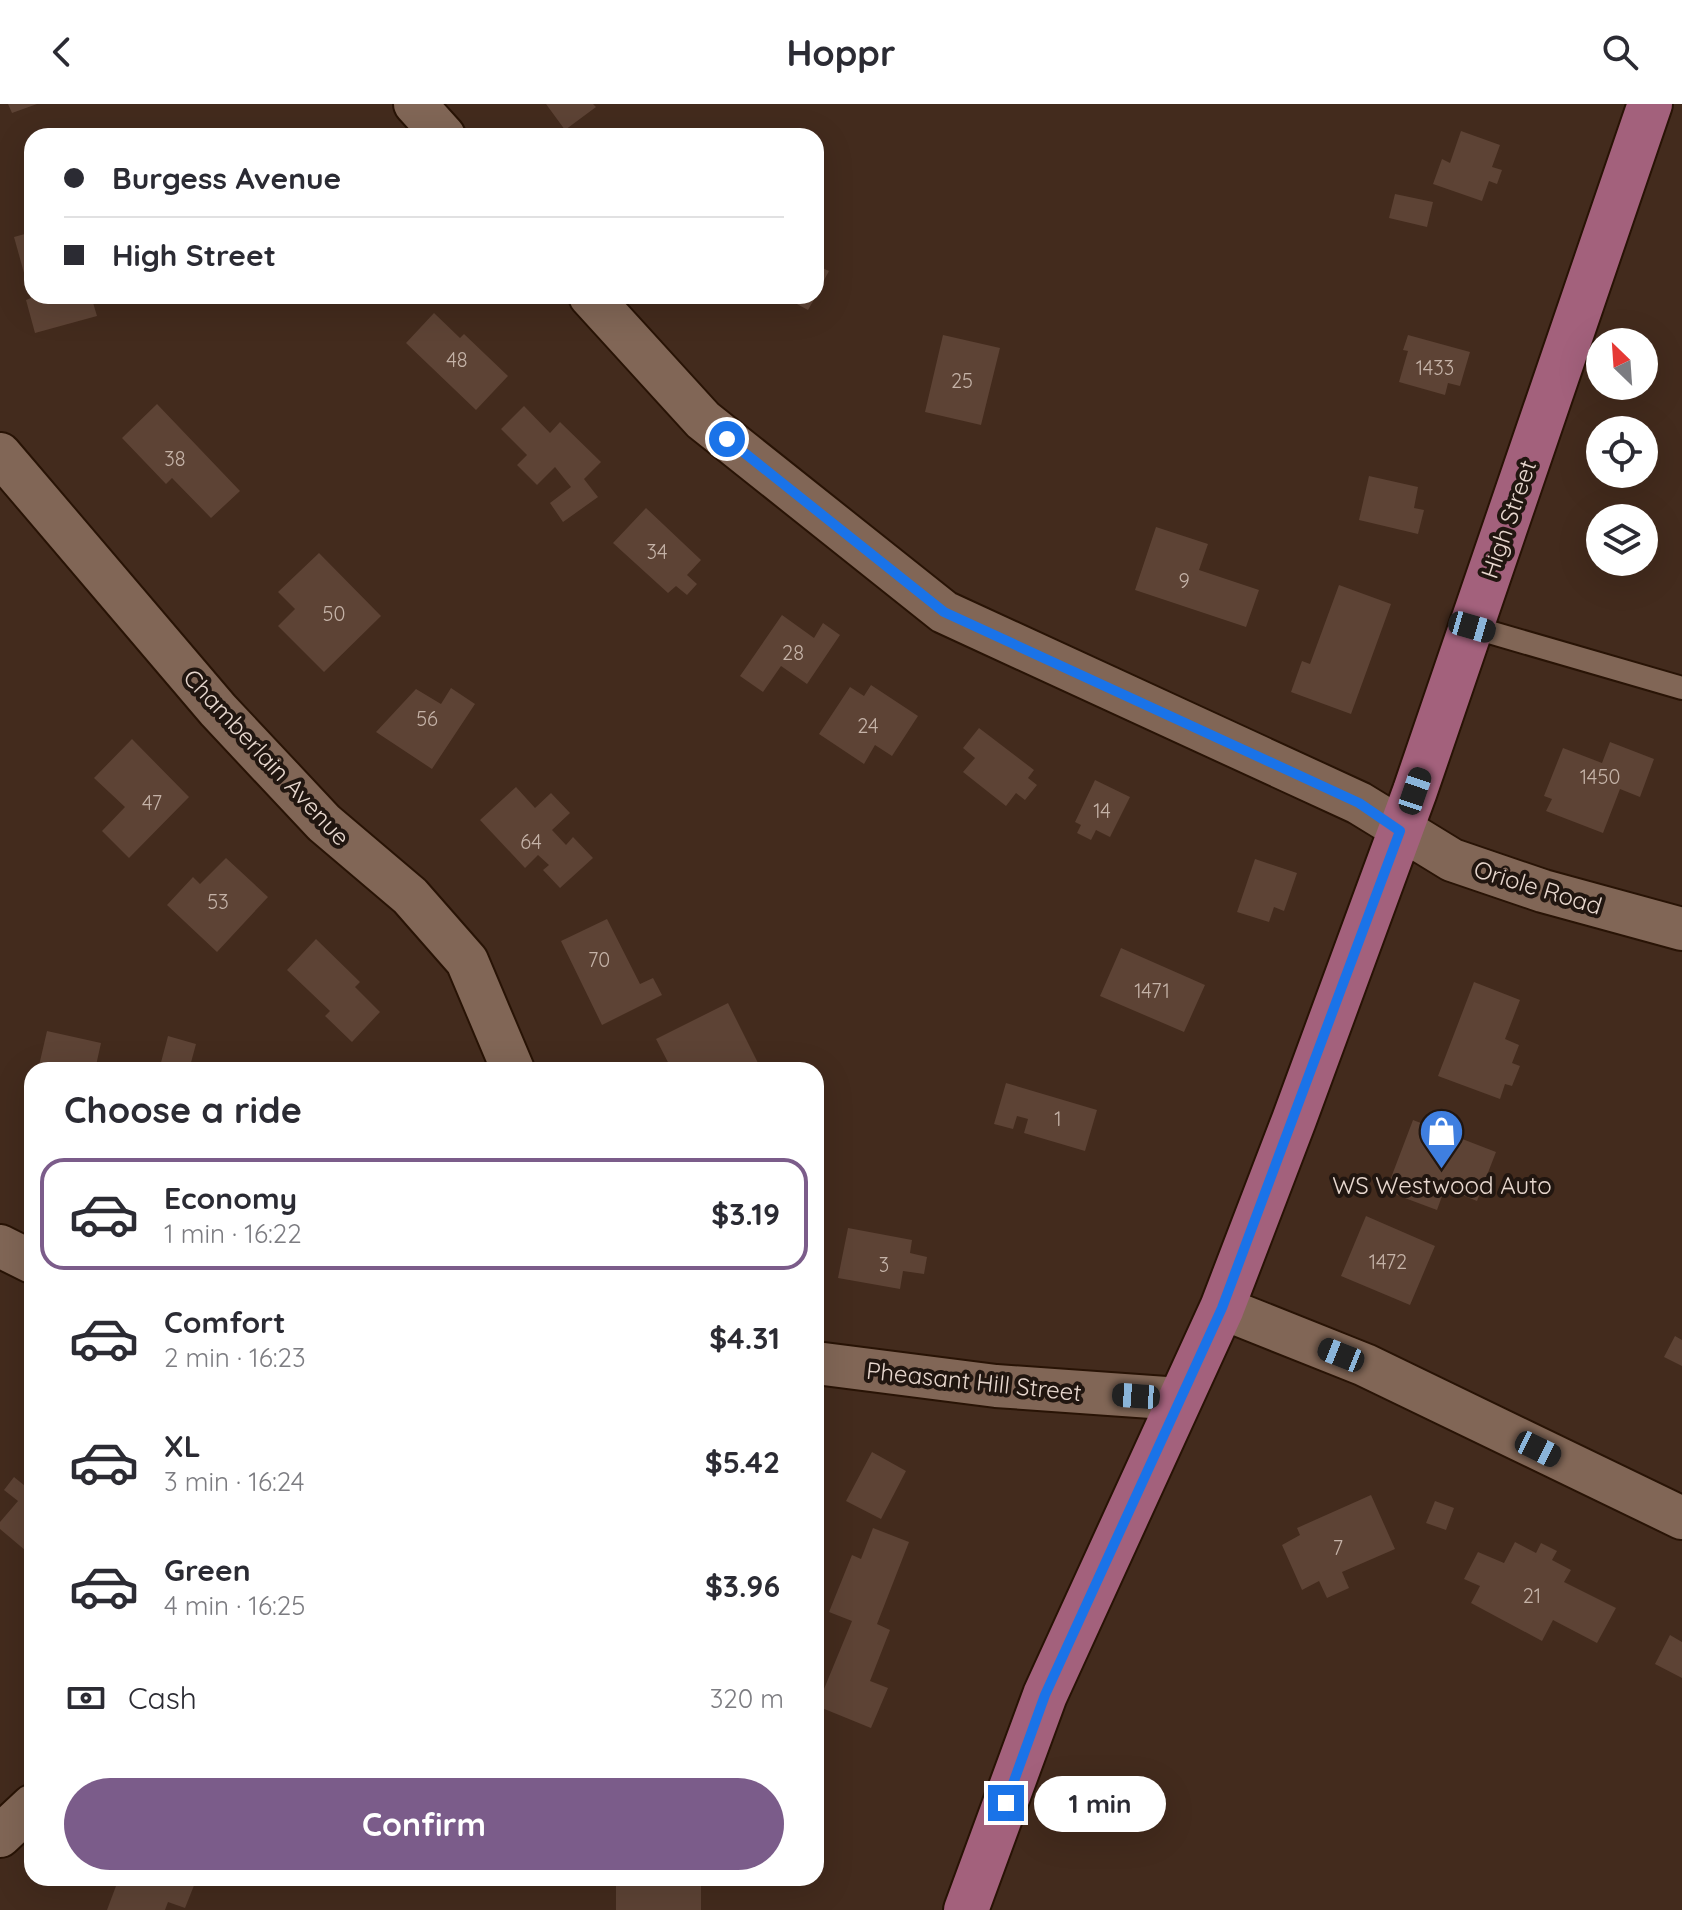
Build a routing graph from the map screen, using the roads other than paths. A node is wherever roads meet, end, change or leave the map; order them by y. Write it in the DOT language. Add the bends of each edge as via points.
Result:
graph roads {
  1 [pos="415,104"];
  2 [pos="1650,104"];
  3 [pos="437,128"];
  4 [pos="597,304"];
  5 [pos="0,454"];
  6 [pos="1472,627"];
  7 [pos="1682,688"];
  8 [pos="1400,831"];
  9 [pos="1682,929"];
  10 [pos="510,1062"];
  11 [pos="0,1246"];
  12 [pos="24,1258"];
  13 [pos="1222,1308"];
  14 [pos="824,1364"];
  15 [pos="1180,1399"];
  16 [pos="1682,1518"];
  17 [pos="24,1814"];
  18 [pos="0,1836"];
  19 [pos="966,1910"];
  1 -- 3 [label="street"];
  2 -- 6 [label="main road, High Street"];
  4 -- 8 [label="street, Oriole Road" via="703,420 944,612 1359,803"];
  5 -- 10 [label="street, Chamberlain Avenue" via="218,710 324,823 410,896 467,961"];
  6 -- 7 [label="lane"];
  6 -- 8 [label="main road, High Street"];
  8 -- 9 [label="street, Oriole Road" via="1452,860"];
  8 -- 13 [label="main road, High Street"];
  11 -- 12 [label="street"];
  13 -- 15 [label="main road, High Street"];
  13 -- 16 [label="street" via="1365,1365"];
  14 -- 15 [label="street, Pheasant Hill Street" via="996,1386"];
  15 -- 19 [label="main road, High Street" via="1045,1695"];
  17 -- 18 [label="street"];
}
